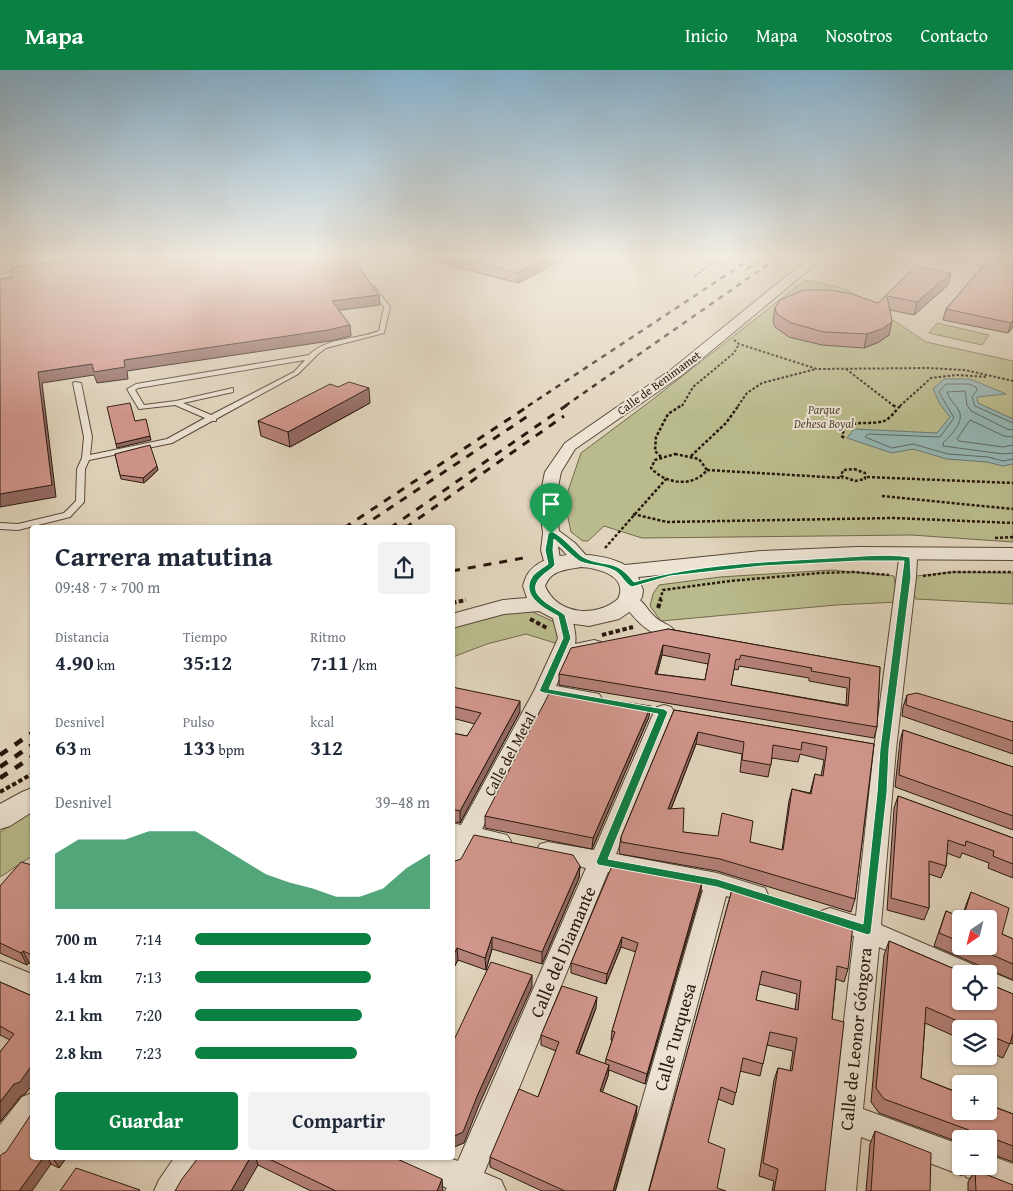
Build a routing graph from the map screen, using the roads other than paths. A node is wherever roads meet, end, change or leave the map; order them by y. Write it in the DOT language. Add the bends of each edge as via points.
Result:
graph roads {
  1 [pos="386,310"];
  2 [pos="751,310"];
  3 [pos="311,357"];
  4 [pos="77,384"];
  5 [pos="230,390"];
  6 [pos="176,403"];
  7 [pos="213,419"];
  8 [pos="86,458"];
  9 [pos="0,526"];
  10 [pos="551,534"];
  11 [pos="1013,554"];
  12 [pos="581,560"];
  13 [pos="1013,560"];
  14 [pos="552,565"];
  15 [pos="913,568"];
  16 [pos="628,586"];
  17 [pos="533,605"];
  18 [pos="455,614"];
  19 [pos="561,615"];
  20 [pos="455,620"];
  21 [pos="637,632"];
  22 [pos="666,632"];
  23 [pos="685,635"];
  24 [pos="609,643"];
  25 [pos="564,646"];
  26 [pos="874,667"];
  27 [pos="901,685"];
  28 [pos="544,691"];
  29 [pos="607,702"];
  30 [pos="664,712"];
  31 [pos="30,791"];
  32 [pos="30,800"];
  33 [pos="0,809"];
  34 [pos="0,818"];
  35 [pos="460,833"];
  36 [pos="455,852"];
  37 [pos="601,862"];
  38 [pos="717,883"];
  39 [pos="774,901"];
  40 [pos="812,913"];
  41 [pos="868,930"];
  42 [pos="952,967"];
  43 [pos="0,972"];
  44 [pos="30,982"];
  45 [pos="997,987"];
  46 [pos="1013,994"];
  47 [pos="30,1110"];
  48 [pos="847,1117"];
  49 [pos="0,1150"];
  50 [pos="952,1157"];
  51 [pos="191,1160"];
  52 [pos="418,1160"];
  53 [pos="997,1174"];
  54 [pos="1013,1180"];
  55 [pos="472,1188"];
  56 [pos="170,1191"];
  57 [pos="632,1191"];
  58 [pos="840,1191"];
  1 -- 3 [label="lane" via="382,332 325,346"];
  2 -- 10 [label="street, Calle de Benimamet" via="677,372 570,446 553,472 547,501"];
  3 -- 6 [label="lane" via="131,389 142,407"];
  3 -- 7 [label="lane" via="303,369"];
  4 -- 8 [label="lane" via="88,437"];
  5 -- 6 [label="lane"];
  6 -- 7 [label="lane"];
  7 -- 8 [label="lane" via="169,442"];
  8 -- 9 [label="lane" via="81,469 80,502 66,515 18,528"];
  10 -- 12 [label="street"];
  10 -- 14 [label="street, Calle de Benimamet" via="549,550"];
  11 -- 16 [label="street" via="857,553 761,558"];
  12 -- 14 [label="street"];
  12 -- 16 [label="street" via="611,566"];
  13 -- 15 [label="street"];
  14 -- 17 [label="street" via="536,578"];
  15 -- 16 [label="street" via="860,559 762,564 670,574"];
  15 -- 27 [label="street, Calle de Leonor Góngora"];
  16 -- 19 [label="street" via="622,608 610,615 578,618"];
  16 -- 22 [label="street" via="649,622"];
  17 -- 18 [label="street"];
  17 -- 19 [label="street"];
  17 -- 20 [label="street" via="503,607"];
  19 -- 25 [label="street"];
  21 -- 22 [label="street"];
  22 -- 23 [label="street"];
  24 -- 25 [label="street"];
  25 -- 28 [label="street, Calle del Metal"];
  26 -- 27 [label="street"];
  27 -- 41 [label="street, Calle de Leonor Góngora" via="878,747 890,796"];
  28 -- 29 [label="street"];
  28 -- 35 [label="street, Calle del Metal"];
  30 -- 37 [label="street, Calle del Diamante"];
  31 -- 33 [label="street"];
  32 -- 34 [label="street"];
  35 -- 36 [label="street, Calle del Metal"];
  35 -- 37 [label="street"];
  37 -- 38 [label="street"];
  37 -- 55 [label="street, Calle del Diamante"];
  38 -- 39 [label="street"];
  38 -- 57 [label="street, Calle Turquesa"];
  40 -- 41 [label="street"];
  41 -- 42 [label="street"];
  41 -- 48 [label="street, Calle de Leonor Góngora"];
  43 -- 44 [label="street"];
  45 -- 46 [label="street"];
  47 -- 49 [label="street"];
  48 -- 50 [label="street"];
  48 -- 58 [label="street, Calle de Leonor Góngora"];
  51 -- 56 [label="street"];
  52 -- 55 [label="street"];
  53 -- 54 [label="street"];
}
